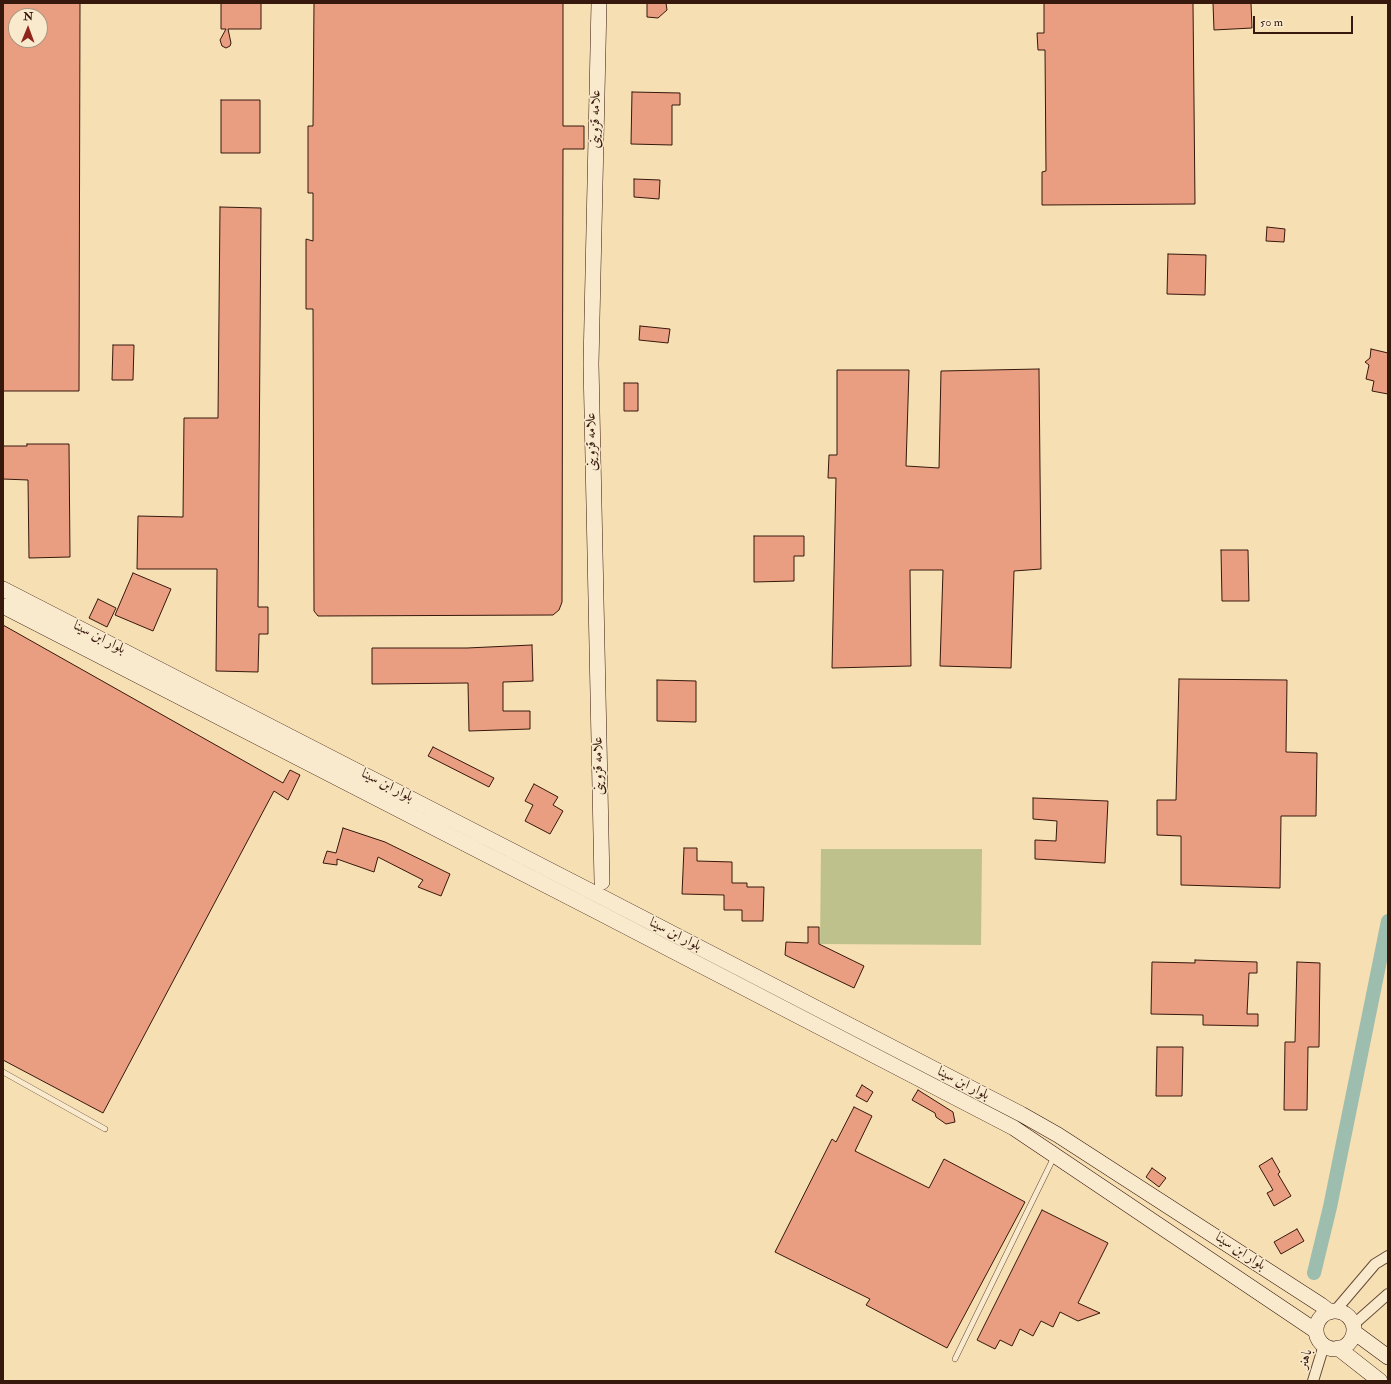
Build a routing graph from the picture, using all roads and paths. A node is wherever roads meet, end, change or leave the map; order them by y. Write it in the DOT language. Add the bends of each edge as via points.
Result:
graph roads {
  1 [pos="599,3"];
  2 [pos="3,589"];
  3 [pos="3,606"];
  4 [pos="602,882"];
  5 [pos="3,1072"];
  6 [pos="105,1129"];
  7 [pos="1055,1155"];
  8 [pos="1388,1256"];
  9 [pos="1388,1294"];
  10 [pos="1332,1312"];
  11 [pos="1354,1328"];
  12 [pos="1316,1331"];
  13 [pos="1331,1347"];
  14 [pos="1388,1357"];
  15 [pos="955,1359"];
  16 [pos="1313,1381"];
  17 [pos="1380,1381"];
  1 -- 4 [label="street, علامه قزوینی" via="591,364"];
  2 -- 10 [label="street, بلوار ابن سینا" via="1022,1114"];
  3 -- 7 [label="street, بلوار ابن سینا" via="1014,1128"];
  5 -- 6 [label="lane"];
  7 -- 12 [label="street, بلوار ابن سینا"];
  7 -- 15 [label="lane"];
  8 -- 10 [label="street" via="1374,1264"];
  9 -- 11 [label="street"];
  10 -- 11 [label="street" via="1347,1315"];
  10 -- 12 [label="street" via="1320,1319"];
  11 -- 13 [label="street" via="1349,1343"];
  11 -- 14 [label="street"];
  12 -- 13 [label="street" via="1320,1342"];
  13 -- 16 [label="street, باهنر"];
  13 -- 17 [label="street"];
}
